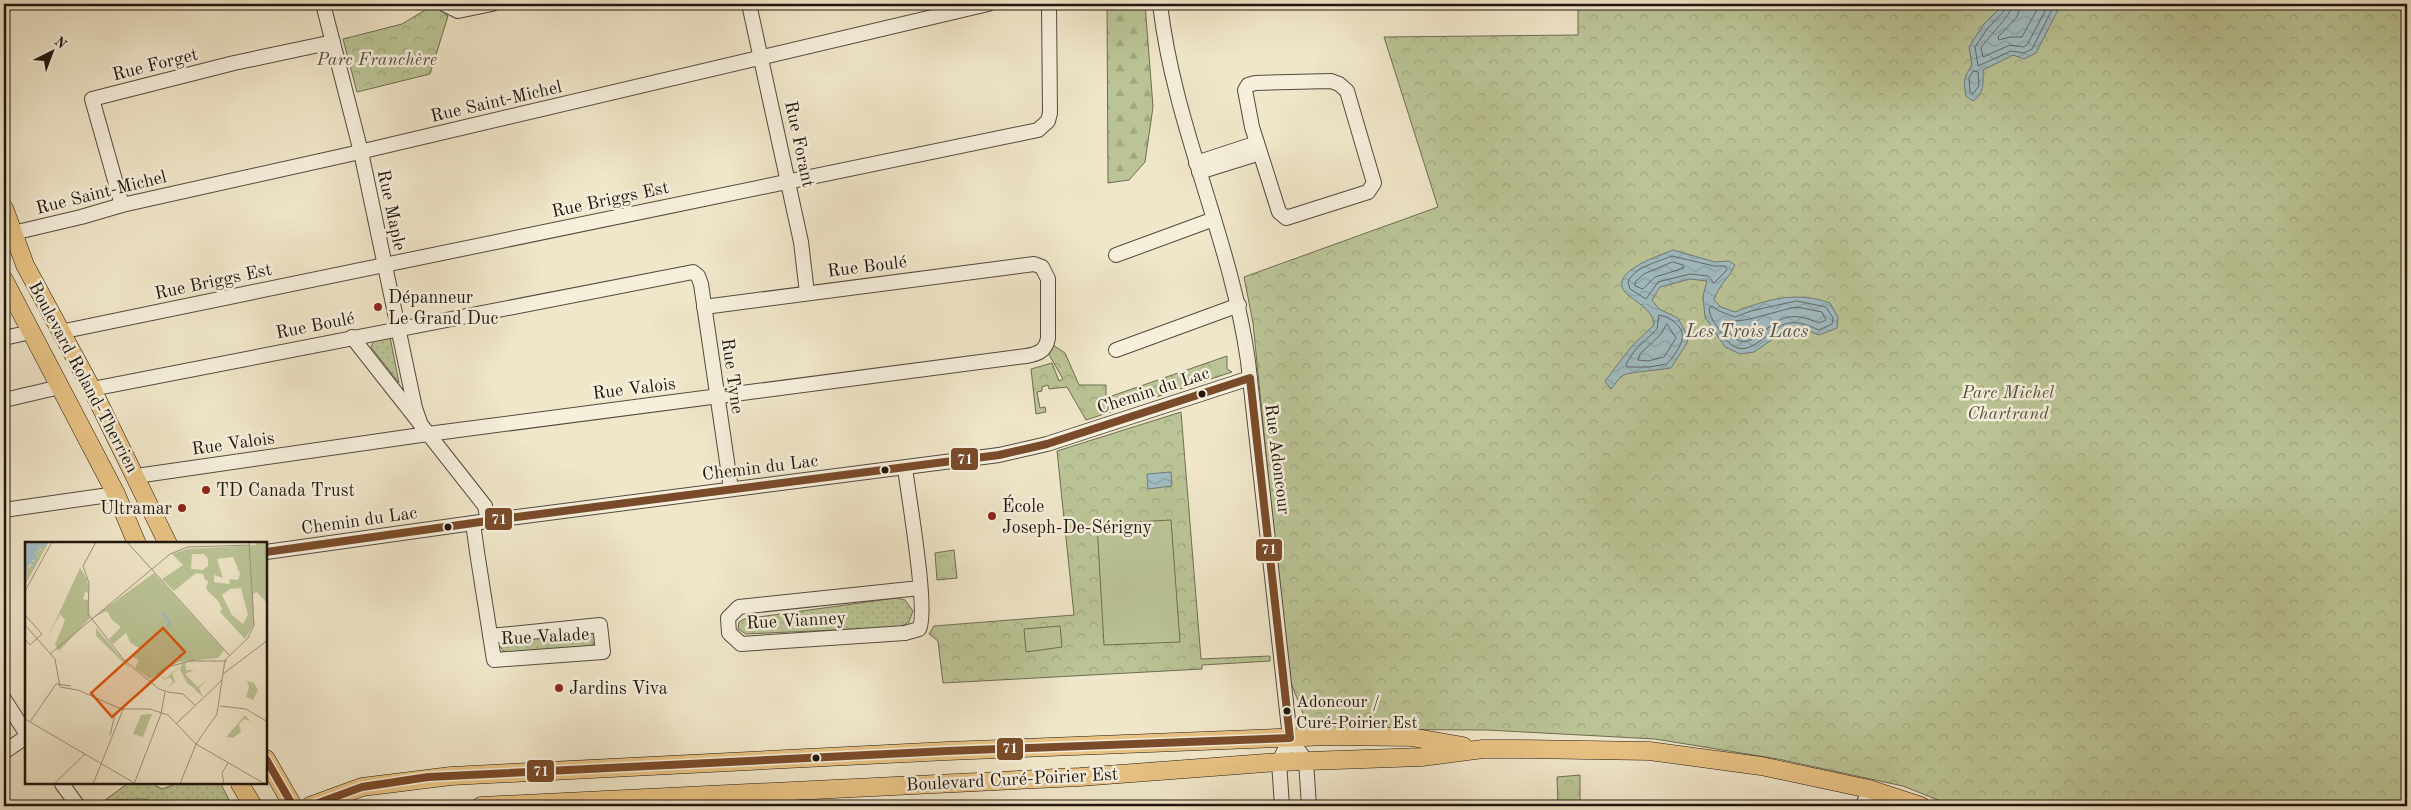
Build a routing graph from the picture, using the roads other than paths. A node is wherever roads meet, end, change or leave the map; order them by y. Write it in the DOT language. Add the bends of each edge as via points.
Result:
graph roads {
  1 [pos="323,4"];
  2 [pos="444,4"];
  3 [pos="492,4"];
  4 [pos="749,4"];
  5 [pos="988,4"];
  6 [pos="1049,4"];
  7 [pos="1160,4"];
  8 [pos="333,42"];
  9 [pos="763,58"];
  10 [pos="1259,148"];
  11 [pos="361,152"];
  12 [pos="1198,168"];
  13 [pos="789,181"];
  14 [pos="122,205"];
  15 [pos="4,208"];
  16 [pos="1214,219"];
  17 [pos="13,233"];
  18 [pos="1116,255"];
  19 [pos="1034,264"];
  20 [pos="385,265"];
  21 [pos="693,272"];
  22 [pos="4,280"];
  23 [pos="807,293"];
  24 [pos="1239,305"];
  25 [pos="704,307"];
  26 [pos="398,328"];
  27 [pos="31,332"];
  28 [pos="60,332"];
  29 [pos="352,337"];
  30 [pos="4,338"];
  31 [pos="1116,350"];
  32 [pos="1250,378"];
  33 [pos="60,387"];
  34 [pos="92,389"];
  35 [pos="717,396"];
  36 [pos="4,400"];
  37 [pos="424,430"];
  38 [pos="905,468"];
  39 [pos="136,476"];
  40 [pos="731,489"];
  41 [pos="116,494"];
  42 [pos="4,510"];
  43 [pos="488,521"];
  44 [pos="473,523"];
  45 [pos="136,542"];
  46 [pos="167,542"];
  47 [pos="268,552"];
  48 [pos="920,588"];
  49 [pos="490,636"];
  50 [pos="4,699"];
  51 [pos="25,731"];
  52 [pos="25,738"];
  53 [pos="1290,738"];
  54 [pos="1483,749"];
  55 [pos="4,752"];
  56 [pos="1306,761"];
  57 [pos="268,762"];
  58 [pos="1279,762"];
  59 [pos="63,785"];
  60 [pos="241,785"];
  61 [pos="1869,789"];
  62 [pos="78,806"];
  63 [pos="253,806"];
  64 [pos="293,806"];
  65 [pos="310,806"];
  66 [pos="481,806"];
  67 [pos="1282,806"];
  68 [pos="1309,806"];
  69 [pos="1863,806"];
  70 [pos="1921,806"];
  1 -- 8 [label="street, Rue Maple"];
  2 -- 3 [label="street" via="458,11"];
  4 -- 9 [label="street, Rue Forant"];
  5 -- 9 [label="street, Rue Saint-Michel"];
  6 -- 13 [label="street, Rue Briggs Est" via="1050,113 1043,127"];
  7 -- 12 [label="street, Rue Adoncour" via="1174,84"];
  8 -- 11 [label="street, Rue Maple"];
  8 -- 14 [label="street, Rue Forget" via="92,99"];
  9 -- 11 [label="street, Rue Saint-Michel"];
  9 -- 13 [label="street, Rue Forant"];
  10 -- 10 [label="street" via="1244,96 1248,85 1335,82 1348,94 1374,183 1368,192 1286,218 1279,212"];
  10 -- 12 [label="street"];
  11 -- 14 [label="street, Rue Saint-Michel"];
  11 -- 20 [label="street, Rue Maple"];
  12 -- 16 [label="street, Rue Adoncour"];
  13 -- 20 [label="street, Rue Briggs Est"];
  13 -- 23 [label="street, Rue Forant" via="803,252"];
  14 -- 17 [label="street, Rue Saint-Michel"];
  15 -- 17 [label="main road, Boulevard Roland-Therrien"];
  16 -- 18 [label="street"];
  16 -- 24 [label="street, Rue Adoncour"];
  17 -- 28 [label="main road, Boulevard Roland-Therrien" via="25,265"];
  19 -- 23 [label="street, Rue Boulé"];
  19 -- 35 [label="street, Rue Valois" via="1045,270 1048,285 1048,338 1044,348 1037,353"];
  20 -- 26 [label="street, Rue Maple"];
  20 -- 28 [label="street, Rue Briggs Est"];
  21 -- 25 [label="street, Rue Tyne" via="700,278"];
  21 -- 26 [label="street, Rue Boulé"];
  22 -- 27 [label="main road, Boulevard Roland-Therrien"];
  23 -- 25 [label="street, Rue Boulé"];
  24 -- 31 [label="street"];
  24 -- 32 [label="street, Rue Adoncour"];
  25 -- 35 [label="street, Rue Tyne"];
  26 -- 29 [label="street, Rue Boulé"];
  26 -- 37 [label="street, Rue Maple" via="417,416"];
  27 -- 30 [label="street"];
  27 -- 33 [label="main road, Boulevard Roland-Therrien"];
  28 -- 34 [label="main road, Boulevard Roland-Therrien"];
  29 -- 34 [label="street, Rue Boulé"];
  29 -- 37 [label="street, Rue Maple"];
  32 -- 38 [label="street, Chemin du Lac" via="1026,450"];
  32 -- 53 [label="street, Rue Adoncour"];
  33 -- 36 [label="street"];
  33 -- 41 [label="main road, Boulevard Roland-Therrien"];
  34 -- 39 [label="main road, Boulevard Roland-Therrien"];
  35 -- 37 [label="street, Rue Valois"];
  35 -- 40 [label="street, Rue Tyne"];
  37 -- 39 [label="street, Rue Valois"];
  37 -- 43 [label="street, Rue Maple" via="485,506"];
  38 -- 40 [label="street, Chemin du Lac"];
  38 -- 48 [label="street, Rue Vianney"];
  39 -- 46 [label="main road, Boulevard Roland-Therrien"];
  40 -- 43 [label="street, Chemin du Lac"];
  41 -- 42 [label="street"];
  41 -- 45 [label="main road, Boulevard Roland-Therrien"];
  43 -- 44 [label="street, Chemin du Lac"];
  44 -- 47 [label="street, Chemin du Lac"];
  44 -- 49 [label="street, Rue Valade"];
  48 -- 48 [label="street, Rue Vianney" via="922,623 912,632 741,644 729,633 728,618 739,607"];
  49 -- 49 [label="street, Rue Valade" via="494,660 603,652 600,625"];
  50 -- 51 [label="street"];
  52 -- 55 [label="street"];
  53 -- 54 [label="main road, Boulevard Curé-Poirier Est" via="1379,735"];
  53 -- 56 [label="street, Rue Adoncour"];
  53 -- 58 [label="street"];
  53 -- 65 [label="main road, Boulevard Curé-Poirier Est" via="947,751 428,777 362,787"];
  54 -- 56 [label="main road, Boulevard Curé-Poirier Est" via="1422,757"];
  54 -- 61 [label="main road, Boulevard Curé-Poirier Est" via="1649,751 1761,766"];
  56 -- 58 [label="main road, Boulevard Curé-Poirier Est"];
  56 -- 68 [label="street"];
  57 -- 64 [label="main road"];
  58 -- 66 [label="main road, Boulevard Curé-Poirier Est" via="1080,777"];
  58 -- 67 [label="street"];
  59 -- 62 [label="street"];
  60 -- 63 [label="main road"];
  61 -- 69 [label="street"];
  61 -- 70 [label="main road, Boulevard Curé-Poirier Est"];
}
